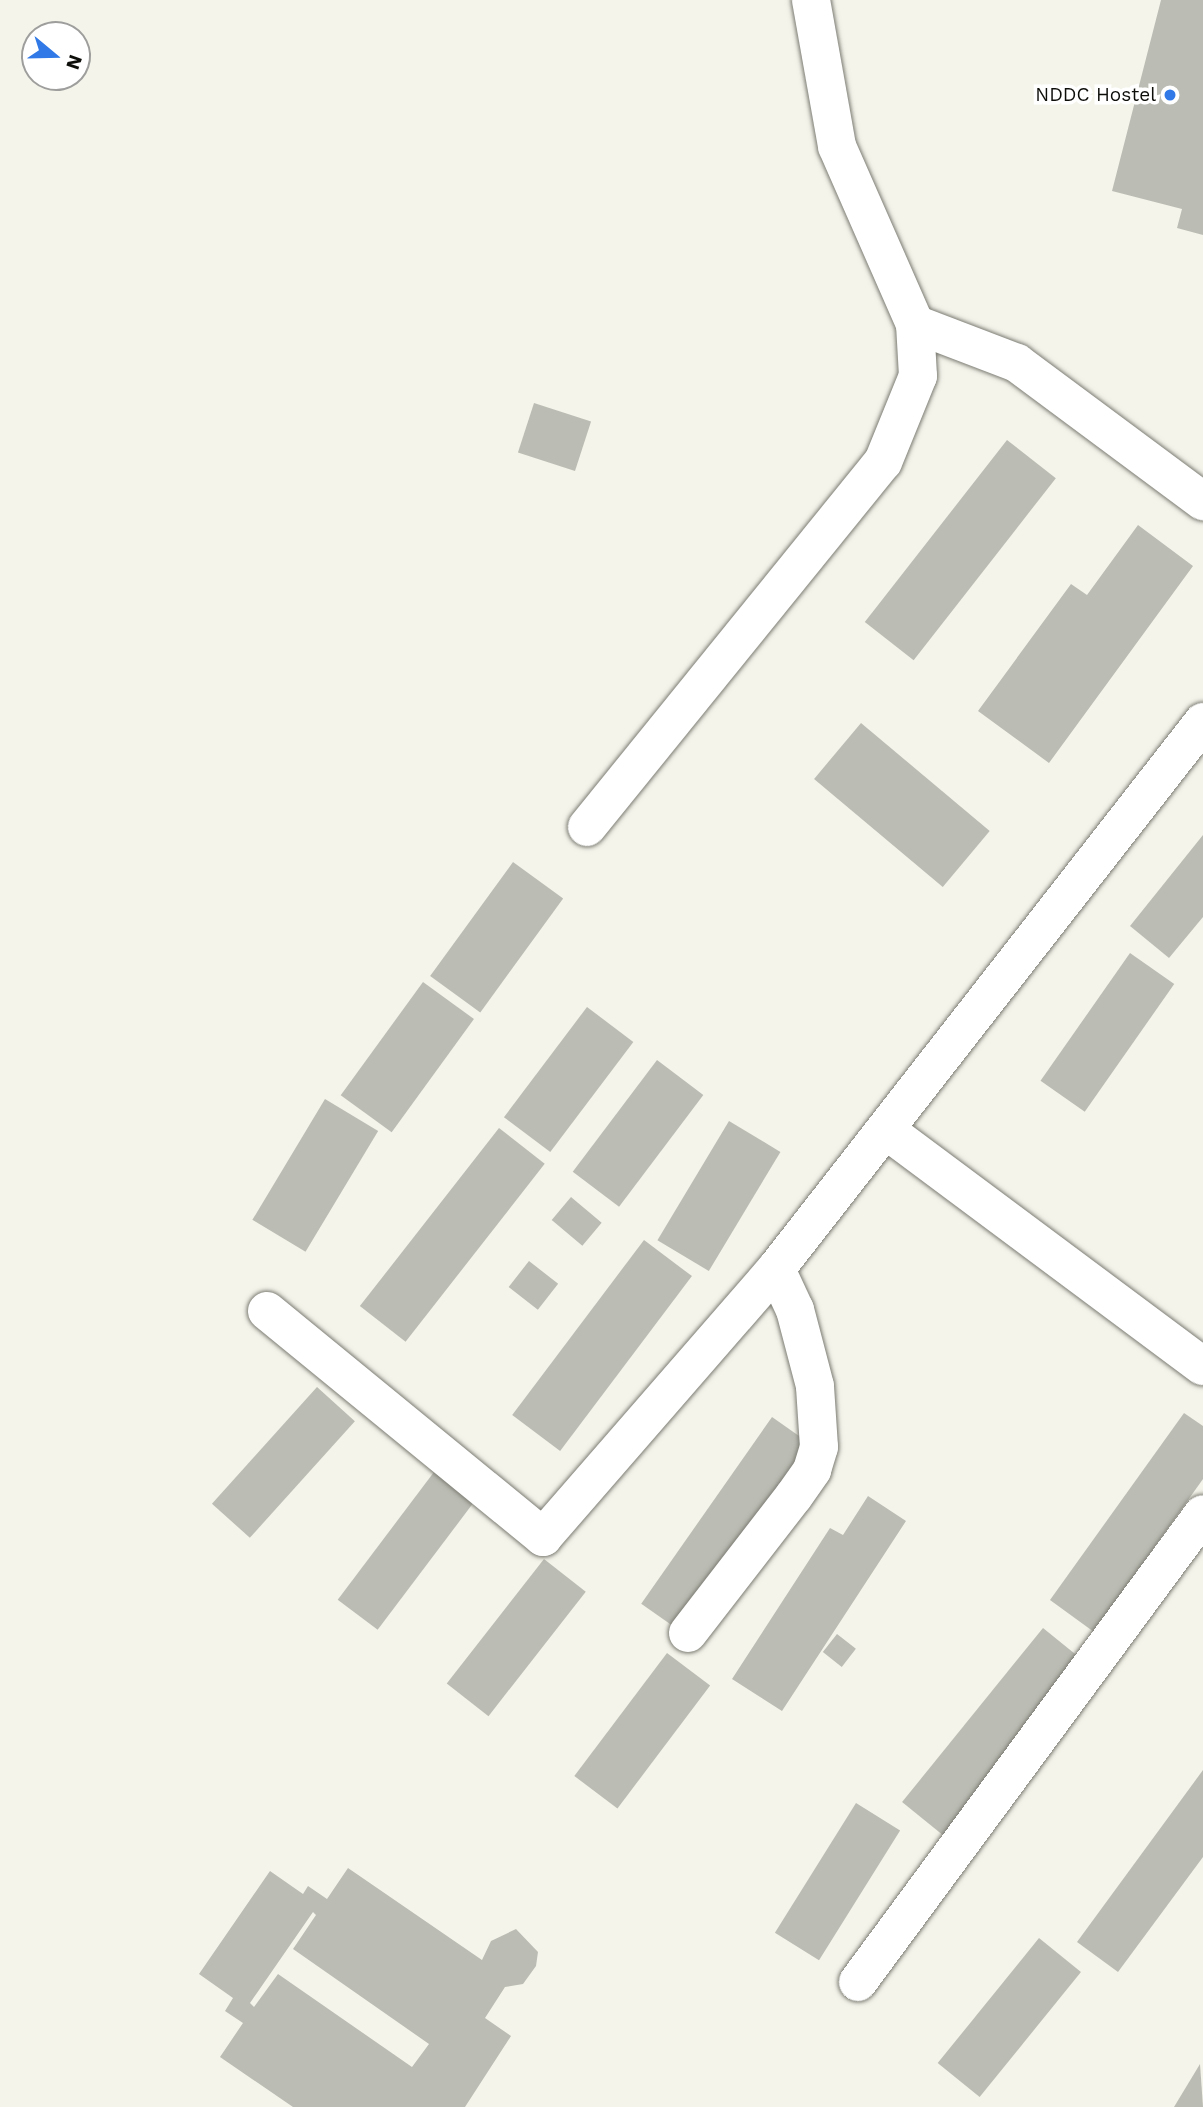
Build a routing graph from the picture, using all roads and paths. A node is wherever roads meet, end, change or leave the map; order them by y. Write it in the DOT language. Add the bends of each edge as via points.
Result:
graph roads {
  1 [pos="811,0"];
  2 [pos="915,324"];
  3 [pos="1203,501"];
  4 [pos="1203,722"];
  5 [pos="587,827"];
  6 [pos="886,1130"];
  7 [pos="776,1269"];
  8 [pos="267,1311"];
  9 [pos="1203,1366"];
  10 [pos="1203,1514"];
  11 [pos="688,1633"];
  12 [pos="858,1982"];
  1 -- 2 [label="street" via="837,146"];
  2 -- 3 [label="street" via="1017,363"];
  2 -- 5 [label="street" via="918,376 883,462"];
  4 -- 6 [label="street"];
  6 -- 7 [label="street"];
  6 -- 9 [label="street"];
  7 -- 8 [label="street" via="543,1537"];
  7 -- 11 [label="street" via="795,1310 815,1386 819,1447 800,1488"];
  10 -- 12 [label="street"];
}
